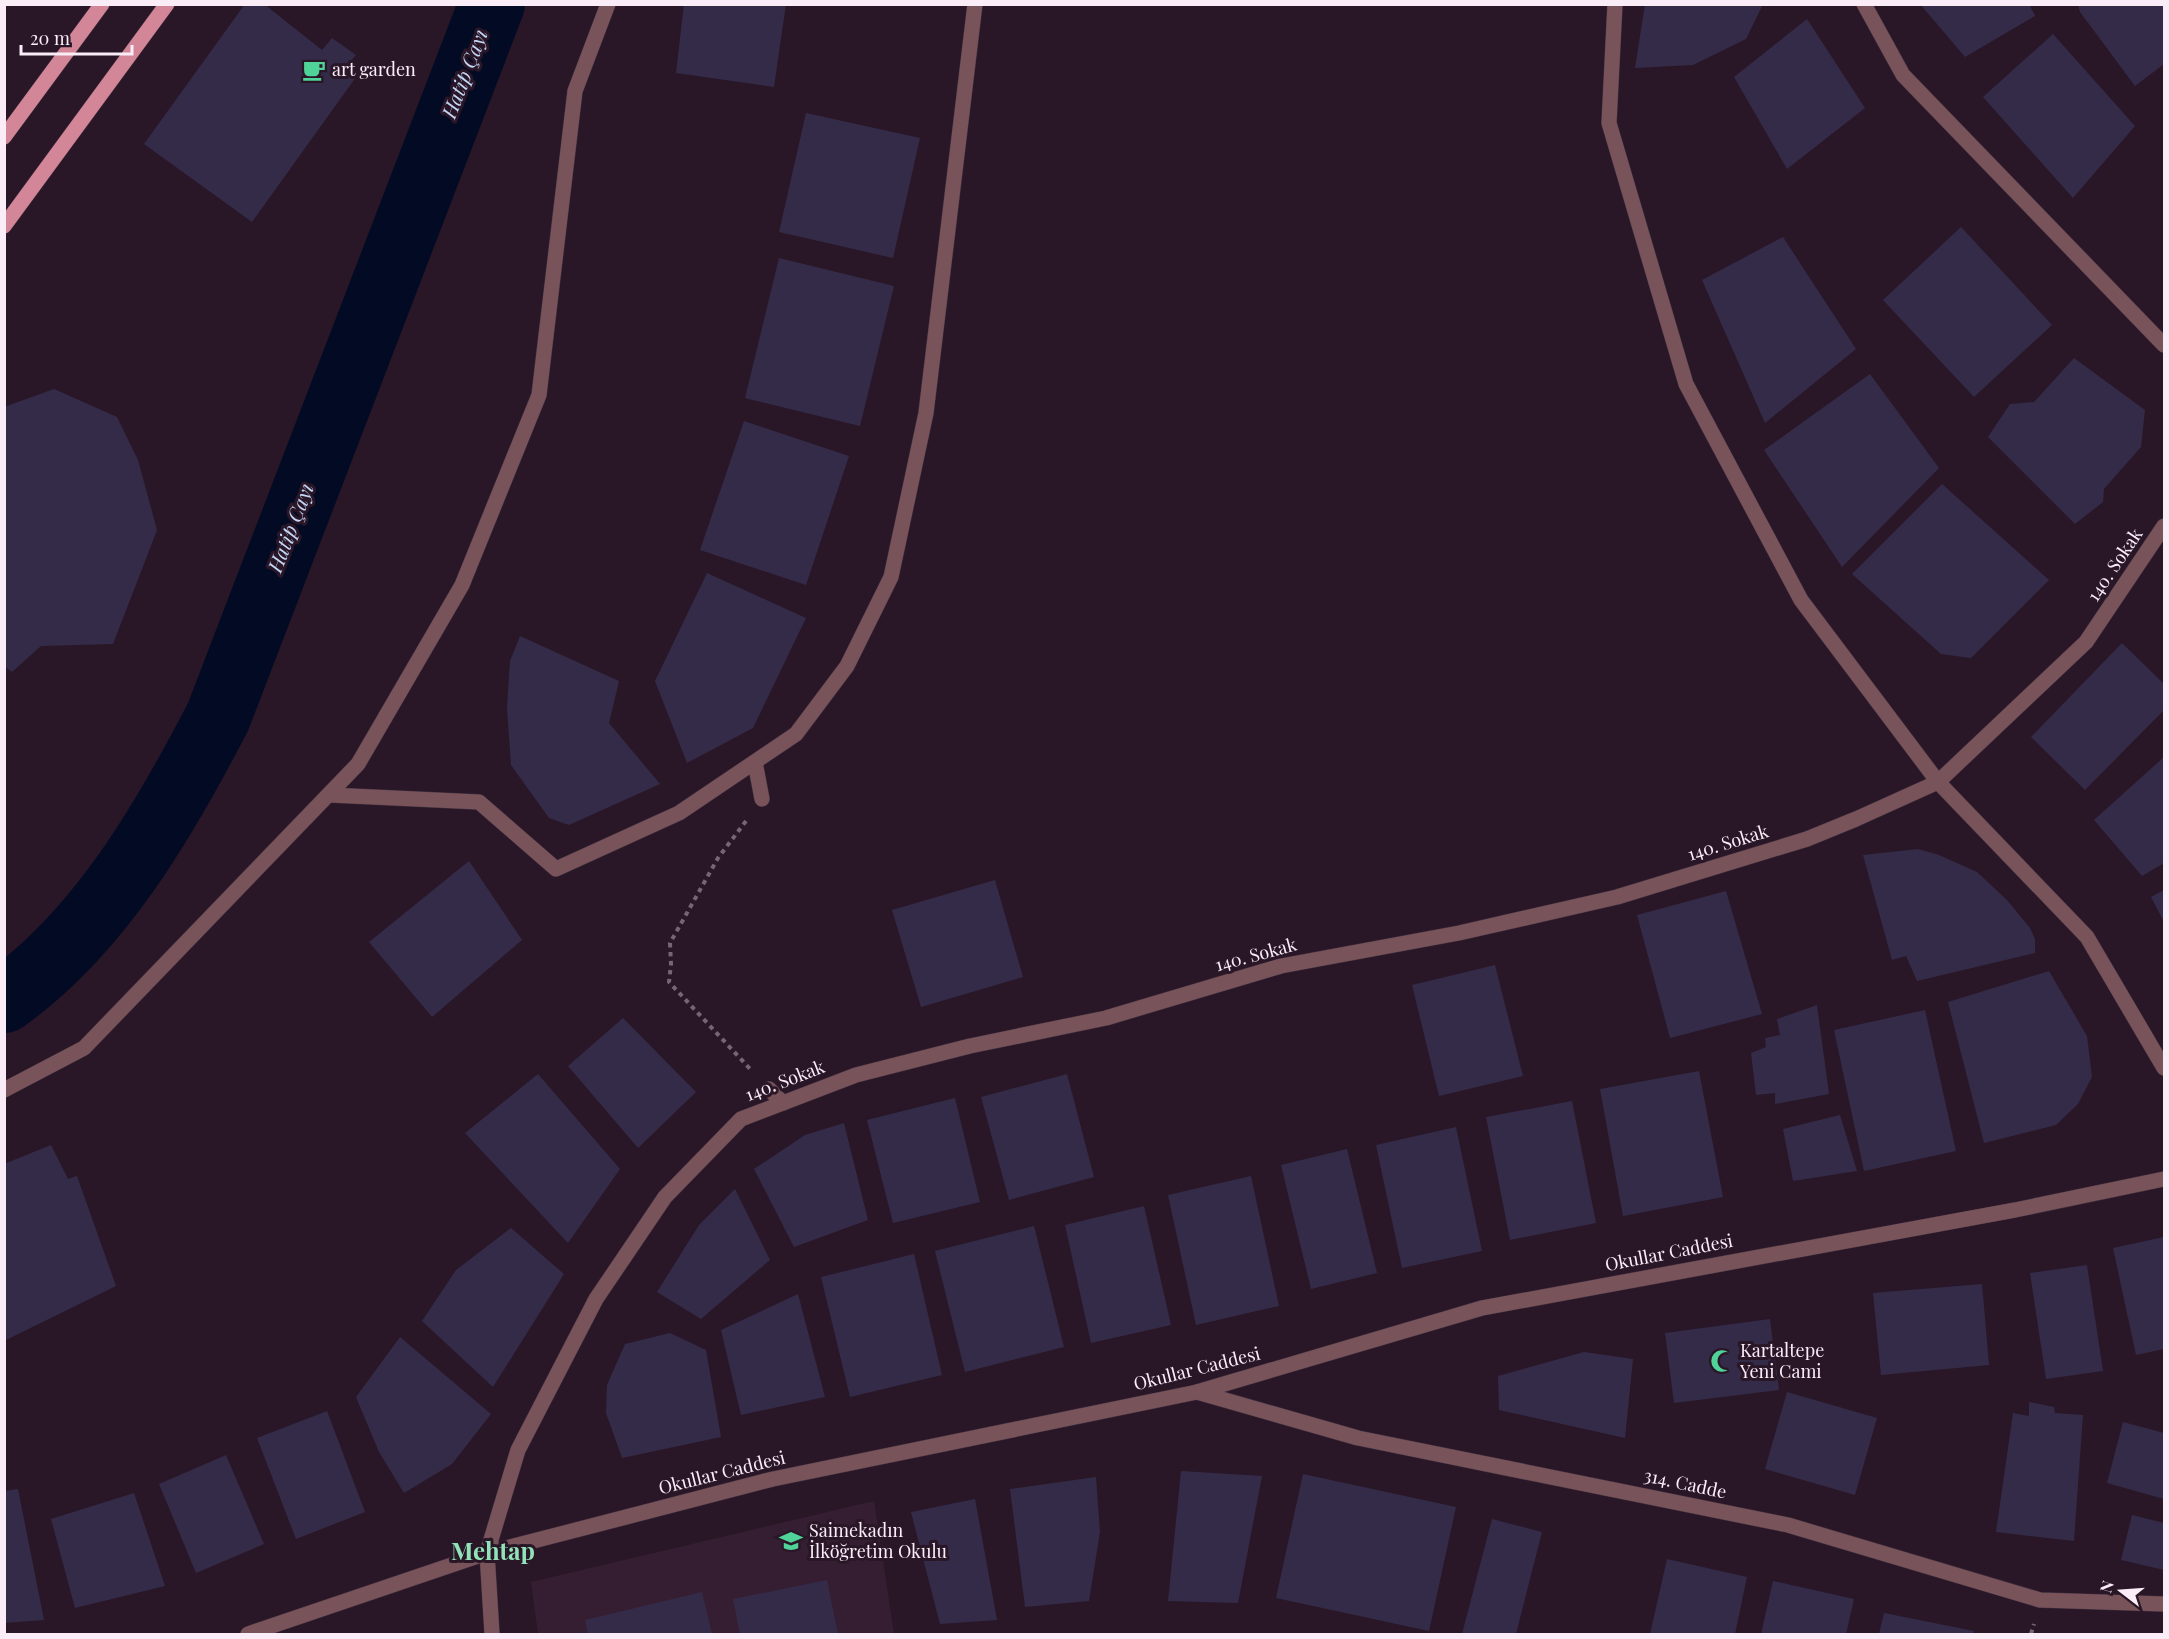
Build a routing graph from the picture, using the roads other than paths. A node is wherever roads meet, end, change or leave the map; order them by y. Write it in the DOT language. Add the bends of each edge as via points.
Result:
graph roads {
  1 [pos="102,4"];
  2 [pos="167,4"];
  3 [pos="608,4"];
  4 [pos="975,4"];
  5 [pos="1615,4"];
  6 [pos="1864,4"];
  7 [pos="4,137"];
  8 [pos="4,226"];
  9 [pos="2164,345"];
  10 [pos="2164,526"];
  11 [pos="755,762"];
  12 [pos="1938,782"];
  13 [pos="330,795"];
  14 [pos="762,799"];
  15 [pos="2164,1068"];
  16 [pos="769,1089"];
  17 [pos="4,1090"];
  18 [pos="783,1103"];
  19 [pos="2164,1179"];
  20 [pos="1197,1392"];
  21 [pos="487,1552"];
  22 [pos="2164,1604"];
  23 [pos="248,1635"];
  24 [pos="492,1635"];
  1 -- 7 [label="main road"];
  2 -- 8 [label="main road"];
  3 -- 13 [label="street" via="575,91 539,395 462,585 358,764"];
  4 -- 11 [label="street" via="926,413 891,577 846,666 796,734"];
  5 -- 12 [label="street" via="1609,123 1686,384 1801,600"];
  6 -- 9 [label="street" via="1903,75"];
  10 -- 12 [label="street, 140. Sokak" via="2086,642"];
  11 -- 13 [label="street" via="678,813 556,868 479,802"];
  11 -- 14 [label="street"];
  12 -- 15 [label="street" via="2087,937"];
  12 -- 18 [label="street, 140. Sokak" via="1808,839 1617,897 1459,933 1281,966 1107,1018 970,1046 856,1075"];
  13 -- 17 [label="street" via="84,1048"];
  16 -- 18 [label="street"];
  18 -- 21 [label="street, 140. Sokak" via="741,1119 665,1197 596,1299 518,1450"];
  19 -- 20 [label="street, Okullar Caddesi" via="1482,1308"];
  20 -- 21 [label="street, Okullar Caddesi" via="773,1479"];
  20 -- 22 [label="street, 314. Cadde" via="1358,1438 1788,1525 2040,1600"];
  21 -- 23 [label="street, Okullar Caddesi"];
  21 -- 24 [label="street"];
}
